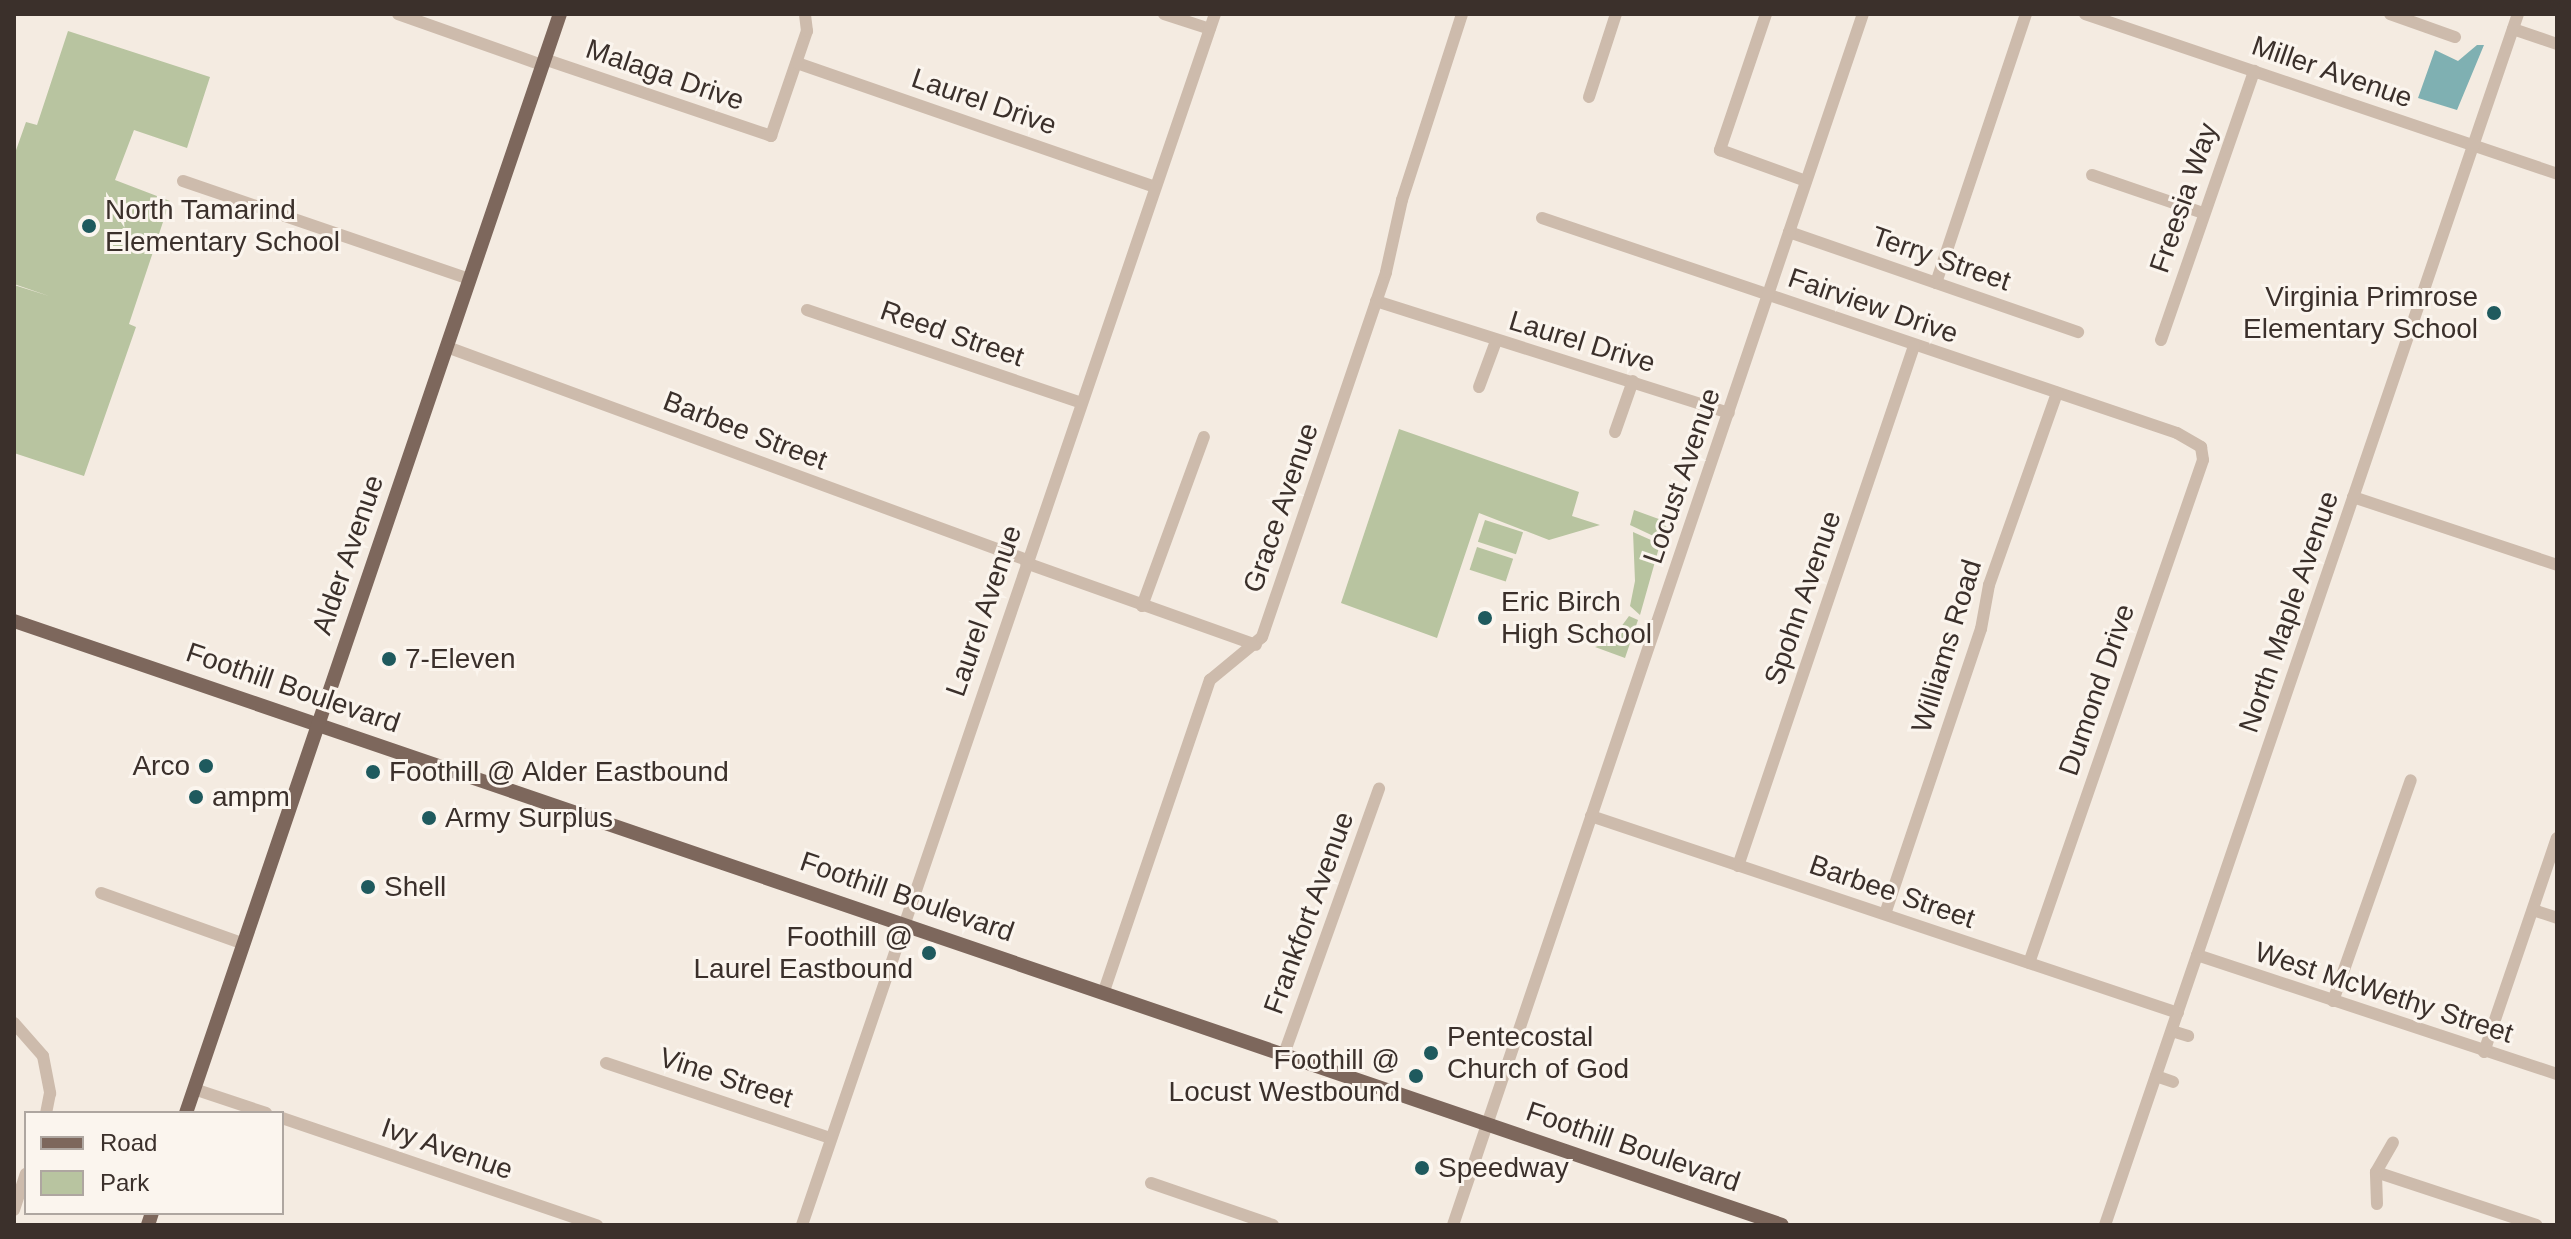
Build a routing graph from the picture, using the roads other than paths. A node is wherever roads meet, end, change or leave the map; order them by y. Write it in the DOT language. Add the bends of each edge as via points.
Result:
graph roads {
  1 [pos="398,14"];
  2 [pos="560,14"];
  3 [pos="805,14"];
  4 [pos="1164,14"];
  5 [pos="1215,14"];
  6 [pos="1463,14"];
  7 [pos="1616,14"];
  8 [pos="1766,14"];
  9 [pos="1863,14"];
  10 [pos="2026,14"];
  11 [pos="2085,14"];
  12 [pos="2390,14"];
  13 [pos="2518,14"];
  14 [pos="1210,29"];
  15 [pos="2513,29"];
  16 [pos="2455,37"];
  17 [pos="2557,44"];
  18 [pos="543,62"];
  19 [pos="797,63"];
  20 [pos="2254,71"];
  21 [pos="1589,97"];
  22 [pos="2473,145"];
  23 [pos="2557,174"];
  24 [pos="2092,175"];
  25 [pos="183,181"];
  26 [pos="1806,181"];
  27 [pos="1155,187"];
  28 [pos="2203,213"];
  29 [pos="1542,218"];
  30 [pos="1789,232"];
  31 [pos="470,279"];
  32 [pos="1936,283"];
  33 [pos="1769,295"];
  34 [pos="1376,301"];
  35 [pos="807,310"];
  36 [pos="2078,332"];
  37 [pos="2161,340"];
  38 [pos="1496,341"];
  39 [pos="1914,346"];
  40 [pos="447,347"];
  41 [pos="1633,381"];
  42 [pos="1479,387"];
  43 [pos="2057,393"];
  44 [pos="1081,403"];
  45 [pos="1729,413"];
  46 [pos="1615,432"];
  47 [pos="1204,437"];
  48 [pos="2189,438"];
  49 [pos="2353,497"];
  50 [pos="1026,562"];
  51 [pos="2557,565"];
  52 [pos="1142,606"];
  53 [pos="14,621"];
  54 [pos="1256,645"];
  55 [pos="318,724"];
  56 [pos="2411,780"];
  57 [pos="1379,788"];
  58 [pos="1591,816"];
  59 [pos="2557,838"];
  60 [pos="1738,866"];
  61 [pos="101,893"];
  62 [pos="2533,910"];
  63 [pos="1885,914"];
  64 [pos="2557,918"];
  65 [pos="902,923"];
  66 [pos="244,944"];
  67 [pos="2197,955"];
  68 [pos="2029,963"];
  69 [pos="1104,991"];
  70 [pos="2333,1001"];
  71 [pos="2178,1013"];
  72 [pos="14,1023"];
  73 [pos="2172,1031"];
  74 [pos="2188,1036"];
  75 [pos="2484,1052"];
  76 [pos="1284,1054"];
  77 [pos="606,1063"];
  78 [pos="2557,1074"];
  79 [pos="2156,1076"];
  80 [pos="2173,1082"];
  81 [pos="194,1089"];
  82 [pos="46,1111"];
  83 [pos="187,1111"];
  84 [pos="260,1111"];
  85 [pos="284,1119"];
  86 [pos="1487,1124"];
  87 [pos="830,1138"];
  88 [pos="2393,1142"];
  89 [pos="2376,1172"];
  90 [pos="24,1180"];
  91 [pos="1151,1183"];
  92 [pos="2377,1204"];
  93 [pos="15,1206"];
  94 [pos="597,1225"];
  95 [pos="802,1225"];
  96 [pos="1273,1225"];
  97 [pos="1453,1225"];
  98 [pos="1782,1225"];
  99 [pos="2105,1225"];
  100 [pos="2536,1225"];
  1 -- 18 [label="street, Malaga Drive"];
  2 -- 18 [label="main road, Alder Avenue"];
  3 -- 19 [label="street" via="807,31"];
  4 -- 14 [label="street"];
  5 -- 14 [label="street, Laurel Avenue"];
  6 -- 34 [label="street, Grace Avenue" via="1402,200"];
  7 -- 21 [label="street"];
  8 -- 26 [label="street" via="1720,150"];
  9 -- 26 [label="street, Locust Avenue"];
  10 -- 32 [label="street"];
  11 -- 20 [label="street, Miller Avenue"];
  12 -- 16 [label="street"];
  13 -- 15 [label="street, North Maple Avenue"];
  14 -- 27 [label="street, Laurel Avenue"];
  15 -- 17 [label="street"];
  15 -- 22 [label="street, North Maple Avenue"];
  18 -- 19 [label="street, Malaga Drive" via="771,136"];
  18 -- 31 [label="main road, Alder Avenue"];
  19 -- 27 [label="street, Laurel Drive"];
  20 -- 22 [label="street, Miller Avenue"];
  20 -- 28 [label="street, Freesia Way"];
  22 -- 23 [label="street, Miller Avenue"];
  22 -- 49 [label="street, North Maple Avenue"];
  24 -- 28 [label="street"];
  25 -- 31 [label="street"];
  26 -- 30 [label="street, Locust Avenue"];
  27 -- 44 [label="street, Laurel Avenue"];
  28 -- 37 [label="street, Freesia Way"];
  29 -- 33 [label="street, Fairview Drive"];
  30 -- 32 [label="street, Terry Street"];
  30 -- 33 [label="street, Locust Avenue"];
  31 -- 40 [label="main road, Alder Avenue"];
  32 -- 36 [label="street, Terry Street"];
  33 -- 39 [label="street, Fairview Drive"];
  33 -- 45 [label="street, Locust Avenue"];
  34 -- 38 [label="street, Laurel Drive"];
  34 -- 54 [label="street, Grace Avenue"];
  35 -- 44 [label="street, Reed Street"];
  38 -- 41 [label="street, Laurel Drive"];
  38 -- 42 [label="street"];
  39 -- 43 [label="street, Fairview Drive"];
  39 -- 60 [label="street, Spohn Avenue"];
  40 -- 50 [label="street, Barbee Street"];
  40 -- 55 [label="main road, Alder Avenue"];
  41 -- 45 [label="street, Laurel Drive"];
  41 -- 46 [label="street"];
  43 -- 48 [label="street, Fairview Drive"];
  43 -- 63 [label="street, Williams Road" via="1989,585 1981,629"];
  44 -- 50 [label="street, Laurel Avenue"];
  45 -- 58 [label="street, Locust Avenue"];
  47 -- 52 [label="street"];
  48 -- 68 [label="street, Dumond Drive" via="2201,447 2203,460"];
  49 -- 51 [label="street"];
  49 -- 67 [label="street, North Maple Avenue"];
  50 -- 52 [label="street, Barbee Street"];
  50 -- 65 [label="street, Laurel Avenue"];
  52 -- 54 [label="street, Barbee Street"];
  53 -- 55 [label="main road, Foothill Boulevard"];
  54 -- 69 [label="street" via="1231,658 1210,680"];
  55 -- 65 [label="main road, Foothill Boulevard"];
  55 -- 66 [label="main road, Alder Avenue"];
  56 -- 70 [label="street"];
  57 -- 76 [label="street, Frankfort Avenue"];
  58 -- 60 [label="street, Barbee Street"];
  58 -- 86 [label="street, Locust Avenue"];
  59 -- 62 [label="street"];
  60 -- 63 [label="street, Barbee Street"];
  61 -- 66 [label="street"];
  62 -- 64 [label="street"];
  62 -- 75 [label="street"];
  63 -- 68 [label="street, Barbee Street"];
  65 -- 69 [label="main road, Foothill Boulevard"];
  65 -- 87 [label="street, Laurel Avenue"];
  66 -- 81 [label="main road, Alder Avenue"];
  67 -- 70 [label="street, West McWethy Street"];
  67 -- 71 [label="street, North Maple Avenue"];
  68 -- 71 [label="street, Barbee Street"];
  69 -- 76 [label="main road, Foothill Boulevard"];
  70 -- 75 [label="street, West McWethy Street"];
  71 -- 73 [label="street, North Maple Avenue"];
  72 -- 82 [label="street" via="43,1056 50,1093"];
  73 -- 74 [label="street"];
  73 -- 79 [label="street, North Maple Avenue"];
  75 -- 78 [label="street, West McWethy Street"];
  76 -- 86 [label="main road, Foothill Boulevard"];
  77 -- 87 [label="street, Vine Street"];
  79 -- 80 [label="street"];
  79 -- 99 [label="street, North Maple Avenue"];
  81 -- 83 [label="main road, Alder Avenue"];
  81 -- 84 [label="street"];
  85 -- 94 [label="street, Ivy Avenue"];
  86 -- 97 [label="street, Locust Avenue"];
  86 -- 98 [label="main road, Foothill Boulevard"];
  87 -- 95 [label="street, Laurel Avenue"];
  88 -- 89 [label="street"];
  89 -- 92 [label="street"];
  89 -- 100 [label="street"];
  90 -- 93 [label="street"];
  91 -- 96 [label="street"];
}
